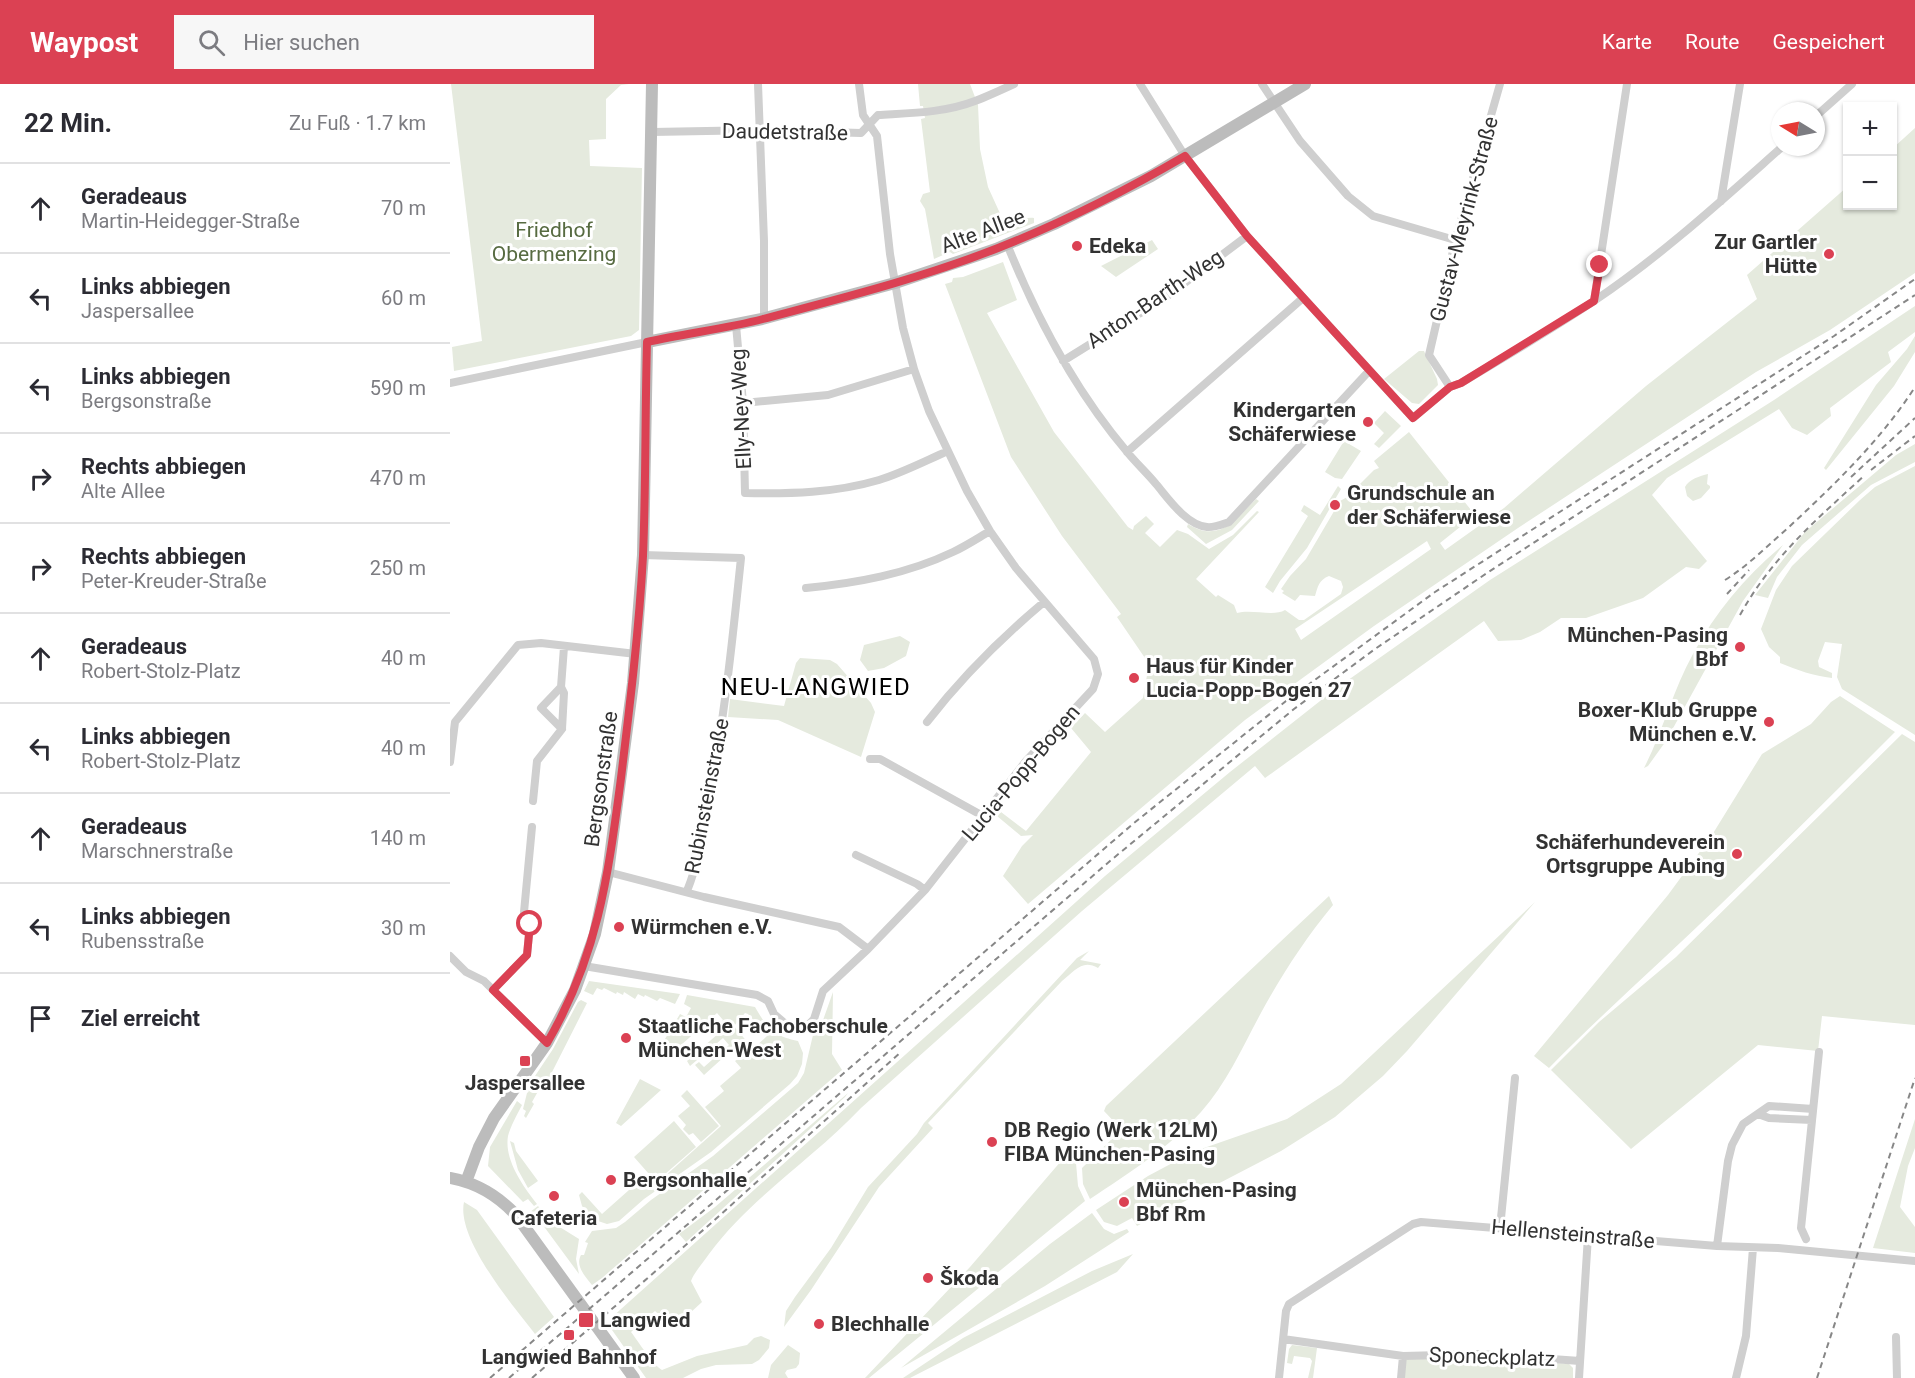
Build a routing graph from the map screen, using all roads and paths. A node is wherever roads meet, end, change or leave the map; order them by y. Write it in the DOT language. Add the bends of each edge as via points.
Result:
graph roads {
  1 [pos="651,84"];
  2 [pos="758,84"];
  3 [pos="859,84"];
  4 [pos="1014,84"];
  5 [pos="1140,84"];
  6 [pos="1262,84"];
  7 [pos="1305,84"];
  8 [pos="1500,84"];
  9 [pos="1627,84"];
  10 [pos="1740,84"];
  11 [pos="1850,85"];
  12 [pos="1274,102"];
  13 [pos="1825,108"];
  14 [pos="869,125"];
  15 [pos="761,130"];
  16 [pos="652,132"];
  17 [pos="1185,156"];
  18 [pos="1772,156"];
  19 [pos="1721,201"];
  20 [pos="1247,236"];
  21 [pos="1455,240"];
  22 [pos="1007,244"];
  23 [pos="895,283"];
  24 [pos="1304,298"];
  25 [pos="1594,301"];
  26 [pos="764,318"];
  27 [pos="736,325"];
  28 [pos="647,342"];
  29 [pos="1063,361"];
  30 [pos="914,369"];
  31 [pos="1370,371"];
  32 [pos="450,383"];
  33 [pos="1450,387"];
  34 [pos="743,404"];
  35 [pos="948,451"];
  36 [pos="1127,452"];
  37 [pos="990,531"];
  38 [pos="643,555"];
  39 [pos="806,588"];
  40 [pos="1044,602"];
  41 [pos="564,647"];
  42 [pos="636,654"];
  43 [pos="561,687"];
  44 [pos="927,722"];
  45 [pos="562,729"];
  46 [pos="870,759"];
  47 [pos="450,762"];
  48 [pos="533,801"];
  49 [pos="982,816"];
  50 [pos="532,827"];
  51 [pos="856,855"];
  52 [pos="608,872"];
  53 [pos="925,890"];
  54 [pos="687,891"];
  55 [pos="868,949"];
  56 [pos="450,956"];
  57 [pos="584,966"];
  58 [pos="493,990"];
  59 [pos="547,1043"];
  60 [pos="1819,1052"];
  61 [pos="1515,1078"];
  62 [pos="1813,1109"];
  63 [pos="1758,1114"];
  64 [pos="1812,1120"];
  65 [pos="450,1178"];
  66 [pos="466,1182"];
  67 [pos="1500,1228"];
  68 [pos="1588,1236"];
  69 [pos="1806,1239"];
  70 [pos="1717,1246"];
  71 [pos="1753,1248"];
  72 [pos="1915,1260"];
  73 [pos="1896,1337"];
  74 [pos="1283,1339"];
  75 [pos="1403,1356"];
  76 [pos="1581,1360"];
  77 [pos="634,1378"];
  78 [pos="1279,1378"];
  79 [pos="1401,1378"];
  80 [pos="1579,1378"];
  81 [pos="1736,1378"];
  82 [pos="1897,1378"];
  1 -- 16 [label="street, Bergsonstraße"];
  2 -- 15 [label="street"];
  3 -- 14 [label="street, Lucia-Popp-Bogen" via="863,115"];
  4 -- 14 [label="street, Daudetstraße" via="974,102 945,109 878,115"];
  5 -- 17 [label="street"];
  6 -- 12 [label="street"];
  7 -- 12 [label="street, Alte Allee"];
  8 -- 21 [label="street, Gustav-Meyrink-Straße"];
  9 -- 25 [label="street"];
  10 -- 19 [label="street"];
  11 -- 13 [label="street"];
  12 -- 17 [label="street, Alte Allee"];
  12 -- 21 [label="street" via="1328,174 1373,216"];
  14 -- 15 [label="street, Daudetstraße" via="861,133"];
  14 -- 23 [label="street, Lucia-Popp-Bogen" via="877,136"];
  15 -- 16 [label="street, Daudetstraße"];
  15 -- 26 [label="street"];
  16 -- 28 [label="street, Bergsonstraße"];
  17 -- 20 [label="street"];
  17 -- 22 [label="street, Alte Allee" via="1127,189"];
  18 -- 19 [label="street"];
  19 -- 25 [label="street"];
  20 -- 24 [label="street"];
  20 -- 29 [label="street, Anton-Barth-Weg" via="1166,297"];
  21 -- 33 [label="street, Gustav-Meyrink-Straße" via="1429,355"];
  22 -- 23 [label="street, Alte Allee"];
  22 -- 29 [label="street"];
  23 -- 26 [label="street, Alte Allee"];
  23 -- 30 [label="street, Lucia-Popp-Bogen"];
  24 -- 31 [label="street"];
  24 -- 36 [label="street"];
  25 -- 33 [label="street"];
  26 -- 27 [label="street, Alte Allee"];
  27 -- 28 [label="street, Alte Allee"];
  27 -- 34 [label="street, Elly-Ney-Weg"];
  28 -- 32 [label="street"];
  28 -- 38 [label="street, Bergsonstraße"];
  29 -- 36 [label="street"];
  30 -- 34 [label="street" via="828,395"];
  30 -- 35 [label="street, Lucia-Popp-Bogen"];
  31 -- 33 [label="street" via="1413,418"];
  31 -- 36 [label="street" via="1229,522 1207,527 1189,520"];
  34 -- 35 [label="street, Elly-Ney-Weg" via="745,493 810,493 858,485 881,480"];
  35 -- 37 [label="street, Lucia-Popp-Bogen"];
  37 -- 39 [label="street" via="955,552 915,568 845,584"];
  37 -- 40 [label="street, Lucia-Popp-Bogen"];
  38 -- 42 [label="street, Bergsonstraße"];
  38 -- 54 [label="street, Rubinsteinstraße" via="741,558 715,769 694,874"];
  40 -- 44 [label="street" via="979,661"];
  40 -- 49 [label="street, Lucia-Popp-Bogen" via="1094,659 1098,674 1093,689 1026,761"];
  41 -- 42 [label="street"];
  41 -- 43 [label="street"];
  41 -- 47 [label="street" via="518,645 455,722"];
  42 -- 52 [label="street, Bergsonstraße"];
  43 -- 45 [label="street"];
  43 -- 45 [label="street" via="541,708"];
  45 -- 48 [label="street" via="537,761"];
  46 -- 49 [label="street" via="880,759"];
  49 -- 53 [label="street, Lucia-Popp-Bogen"];
  50 -- 58 [label="street" via="524,918 530,924 527,955"];
  51 -- 53 [label="street"];
  52 -- 54 [label="street"];
  52 -- 57 [label="street, Bergsonstraße"];
  53 -- 55 [label="street, Lucia-Popp-Bogen"];
  54 -- 55 [label="street" via="839,927"];
  55 -- 57 [label="street, Lucia-Popp-Bogen" via="822,991 814,1019 799,1028 788,1026 774,1014 768,1001 757,995"];
  56 -- 58 [label="street"];
  57 -- 59 [label="street, Bergsonstraße"];
  58 -- 59 [label="street"];
  59 -- 66 [label="street, Bergsonstraße" via="494,1118"];
  60 -- 62 [label="street"];
  61 -- 67 [label="street"];
  62 -- 63 [label="street" via="1769,1106"];
  62 -- 64 [label="street"];
  63 -- 64 [label="street"];
  63 -- 70 [label="street" via="1743,1124 1732,1145"];
  64 -- 69 [label="street" via="1801,1228"];
  65 -- 66 [label="street"];
  66 -- 77 [label="street" via="495,1196 516,1215"];
  67 -- 68 [label="street, Hellensteinstraße"];
  67 -- 74 [label="street, Hellensteinstraße" via="1413,1224 1289,1304"];
  68 -- 70 [label="street, Hellensteinstraße"];
  68 -- 76 [label="street"];
  70 -- 71 [label="street, Hellensteinstraße"];
  71 -- 72 [label="street, Hellensteinstraße"];
  71 -- 81 [label="street" via="1746,1336"];
  73 -- 82 [label="street"];
  74 -- 75 [label="street, Sponeckplatz"];
  74 -- 78 [label="street, Hellensteinstraße"];
  75 -- 76 [label="street, Sponeckplatz" via="1480,1354"];
  75 -- 79 [label="street"];
  76 -- 80 [label="street"];
}
